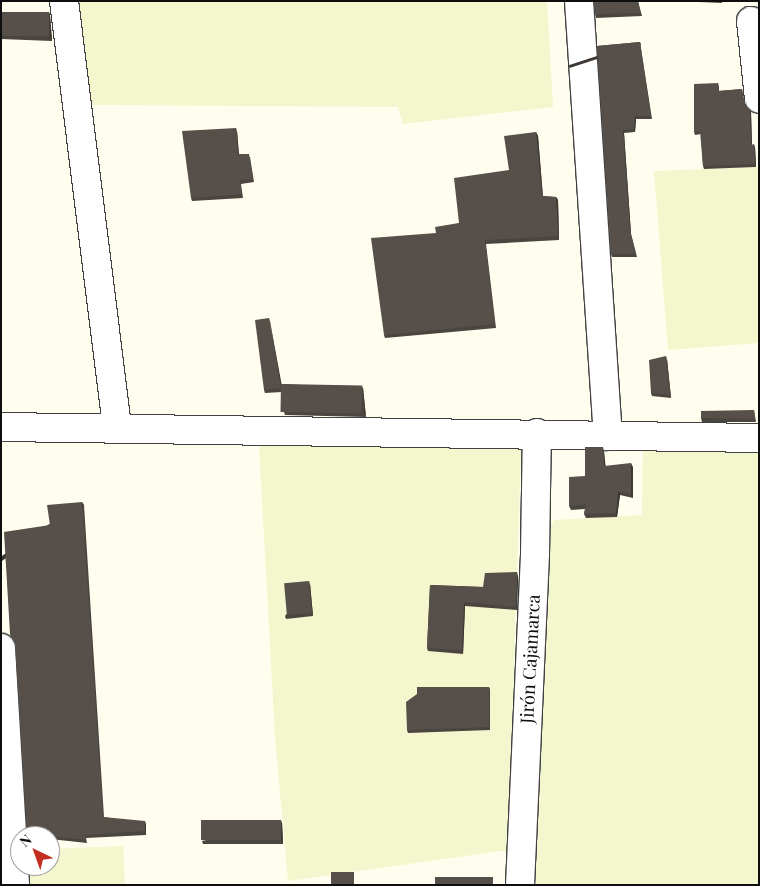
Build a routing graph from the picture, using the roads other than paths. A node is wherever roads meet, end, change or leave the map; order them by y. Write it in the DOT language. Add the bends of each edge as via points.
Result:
graph roads {
  1 [pos="64,1"];
  2 [pos="579,1"];
  3 [pos="751,21"];
  4 [pos="759,98"];
  5 [pos="1,427"];
  6 [pos="117,429"];
  7 [pos="537,433"];
  8 [pos="608,436"];
  9 [pos="759,438"];
  10 [pos="1,648"];
  11 [pos="14,885"];
  12 [pos="520,885"];
  1 -- 6 [label="street"];
  2 -- 8 [label="street"];
  3 -- 4 [label="street"];
  5 -- 6 [label="street"];
  6 -- 7 [label="street"];
  7 -- 8 [label="street"];
  7 -- 12 [label="street, Jirón Cajamarca" via="535,554"];
  8 -- 9 [label="street"];
  10 -- 11 [label="street"];
}
